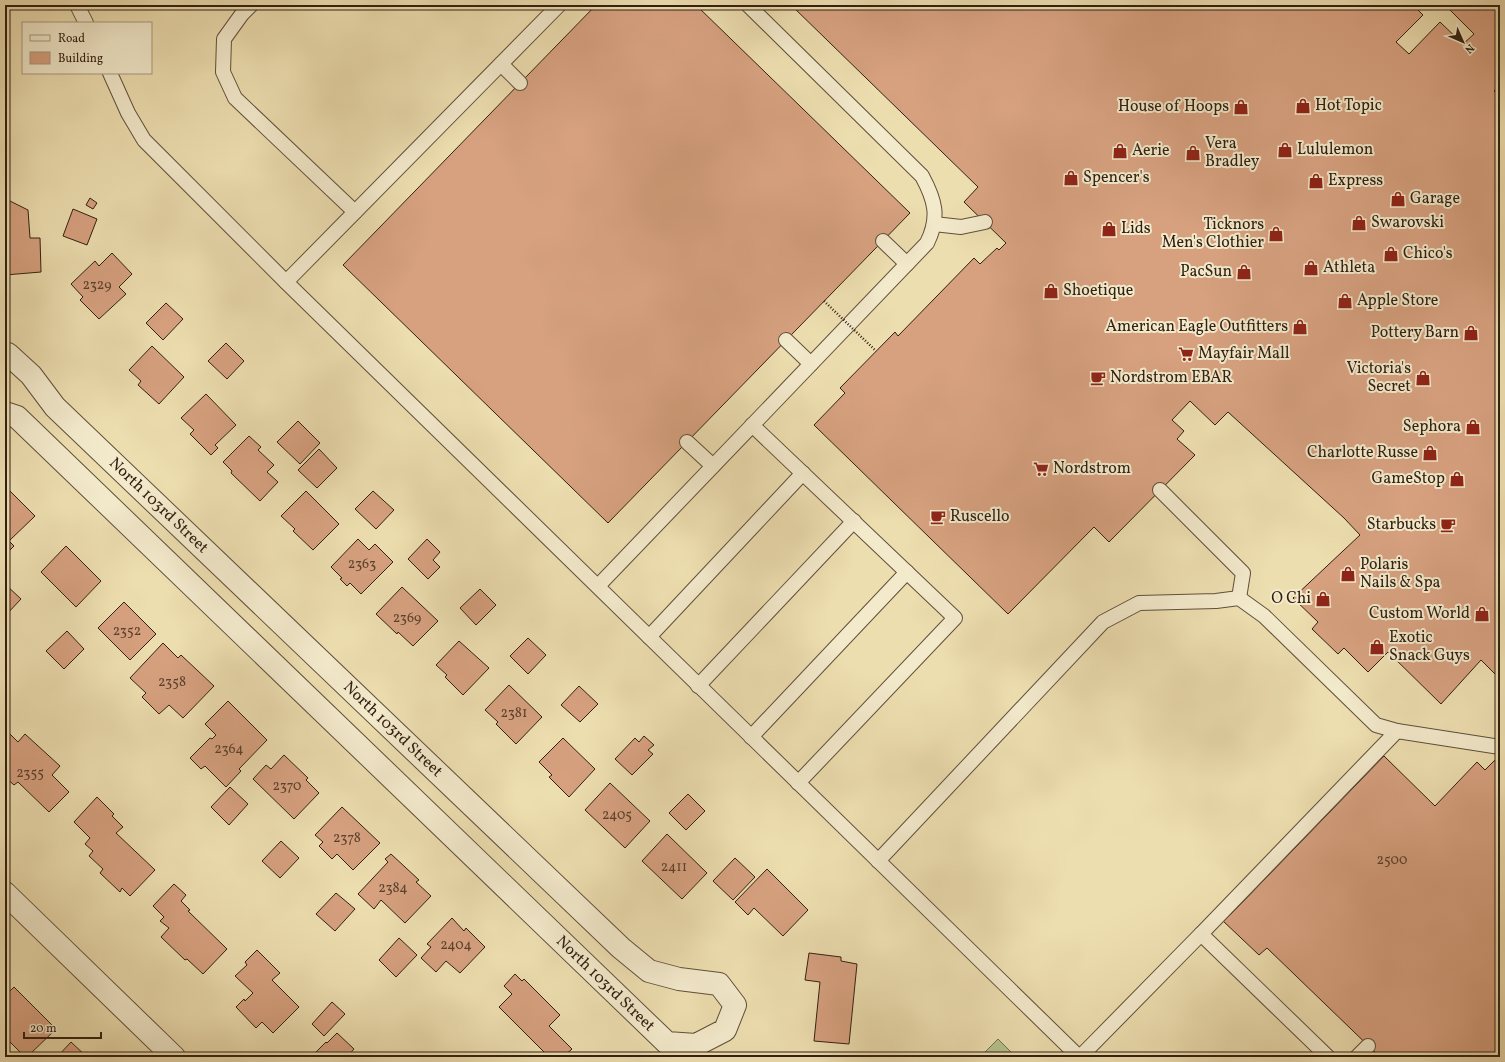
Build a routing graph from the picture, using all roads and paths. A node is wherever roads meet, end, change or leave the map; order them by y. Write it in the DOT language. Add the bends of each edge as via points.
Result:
graph roads {
  1 [pos="77,5"];
  2 [pos="251,5"];
  3 [pos="559,5"];
  4 [pos="748,5"];
  5 [pos="86,22"];
  6 [pos="501,64"];
  7 [pos="110,74"];
  8 [pos="520,83"];
  9 [pos="355,212"];
  10 [pos="985,222"];
  11 [pos="934,224"];
  12 [pos="882,241"];
  13 [pos="908,264"];
  14 [pos="286,282"];
  15 [pos="824,301"];
  16 [pos="786,340"];
  17 [pos="876,351"];
  18 [pos="5,354"];
  19 [pos="811,364"];
  20 [pos="5,413"];
  21 [pos="752,425"];
  22 [pos="688,442"];
  23 [pos="713,466"];
  24 [pos="803,473"];
  25 [pos="1160,490"];
  26 [pos="854,522"];
  27 [pos="907,572"];
  28 [pos="598,586"];
  29 [pos="1239,598"];
  30 [pos="649,637"];
  31 [pos="698,686"];
  32 [pos="1397,731"];
  33 [pos="751,737"];
  34 [pos="1500,747"];
  35 [pos="798,783"];
  36 [pos="878,862"];
  37 [pos="5,893"];
  38 [pos="1201,934"];
  39 [pos="1368,1046"];
  40 [pos="660,1050"];
  41 [pos="174,1057"];
  42 [pos="1079,1057"];
  43 [pos="1328,1057"];
  44 [pos="1357,1057"];
  1 -- 5 [label="lane"];
  2 -- 9 [label="lane" via="224,39 223,72 235,98"];
  3 -- 6 [label="lane"];
  4 -- 11 [label="lane" via="922,176 934,204"];
  6 -- 8 [label="lane"];
  6 -- 9 [label="lane"];
  7 -- 14 [label="lane" via="128,114 144,140"];
  9 -- 14 [label="lane"];
  10 -- 11 [label="lane" via="961,227"];
  11 -- 13 [label="lane" via="934,230 927,243"];
  12 -- 13 [label="lane"];
  13 -- 19 [label="lane"];
  14 -- 28 [label="lane"];
  15 -- 17 [label="path, bridge"];
  16 -- 19 [label="lane"];
  18 -- 40 [label="street, North 103rd Street" via="32,374 55,407 621,948 649,971 679,979 719,984 735,1005 725,1030 696,1045"];
  19 -- 21 [label="lane"];
  20 -- 40 [label="street, North 103rd Street" via="17,417"];
  21 -- 23 [label="lane"];
  21 -- 24 [label="lane"];
  22 -- 23 [label="lane"];
  23 -- 28 [label="lane"];
  24 -- 26 [label="lane"];
  24 -- 30 [label="lane"];
  25 -- 29 [label="lane" via="1243,573"];
  26 -- 27 [label="lane"];
  26 -- 31 [label="lane"];
  27 -- 33 [label="lane"];
  27 -- 35 [label="lane" via="955,618"];
  28 -- 30 [label="lane"];
  29 -- 32 [label="lane" via="1264,616 1376,726"];
  29 -- 36 [label="lane" via="1139,604 1103,622"];
  30 -- 31 [label="lane"];
  31 -- 33 [label="lane"];
  32 -- 34 [label="lane"];
  32 -- 38 [label="lane"];
  33 -- 35 [label="lane"];
  35 -- 36 [label="lane"];
  36 -- 42 [label="lane"];
  37 -- 41 [label="street"];
  38 -- 42 [label="lane"];
  38 -- 43 [label="lane"];
  39 -- 44 [label="lane"];
}
